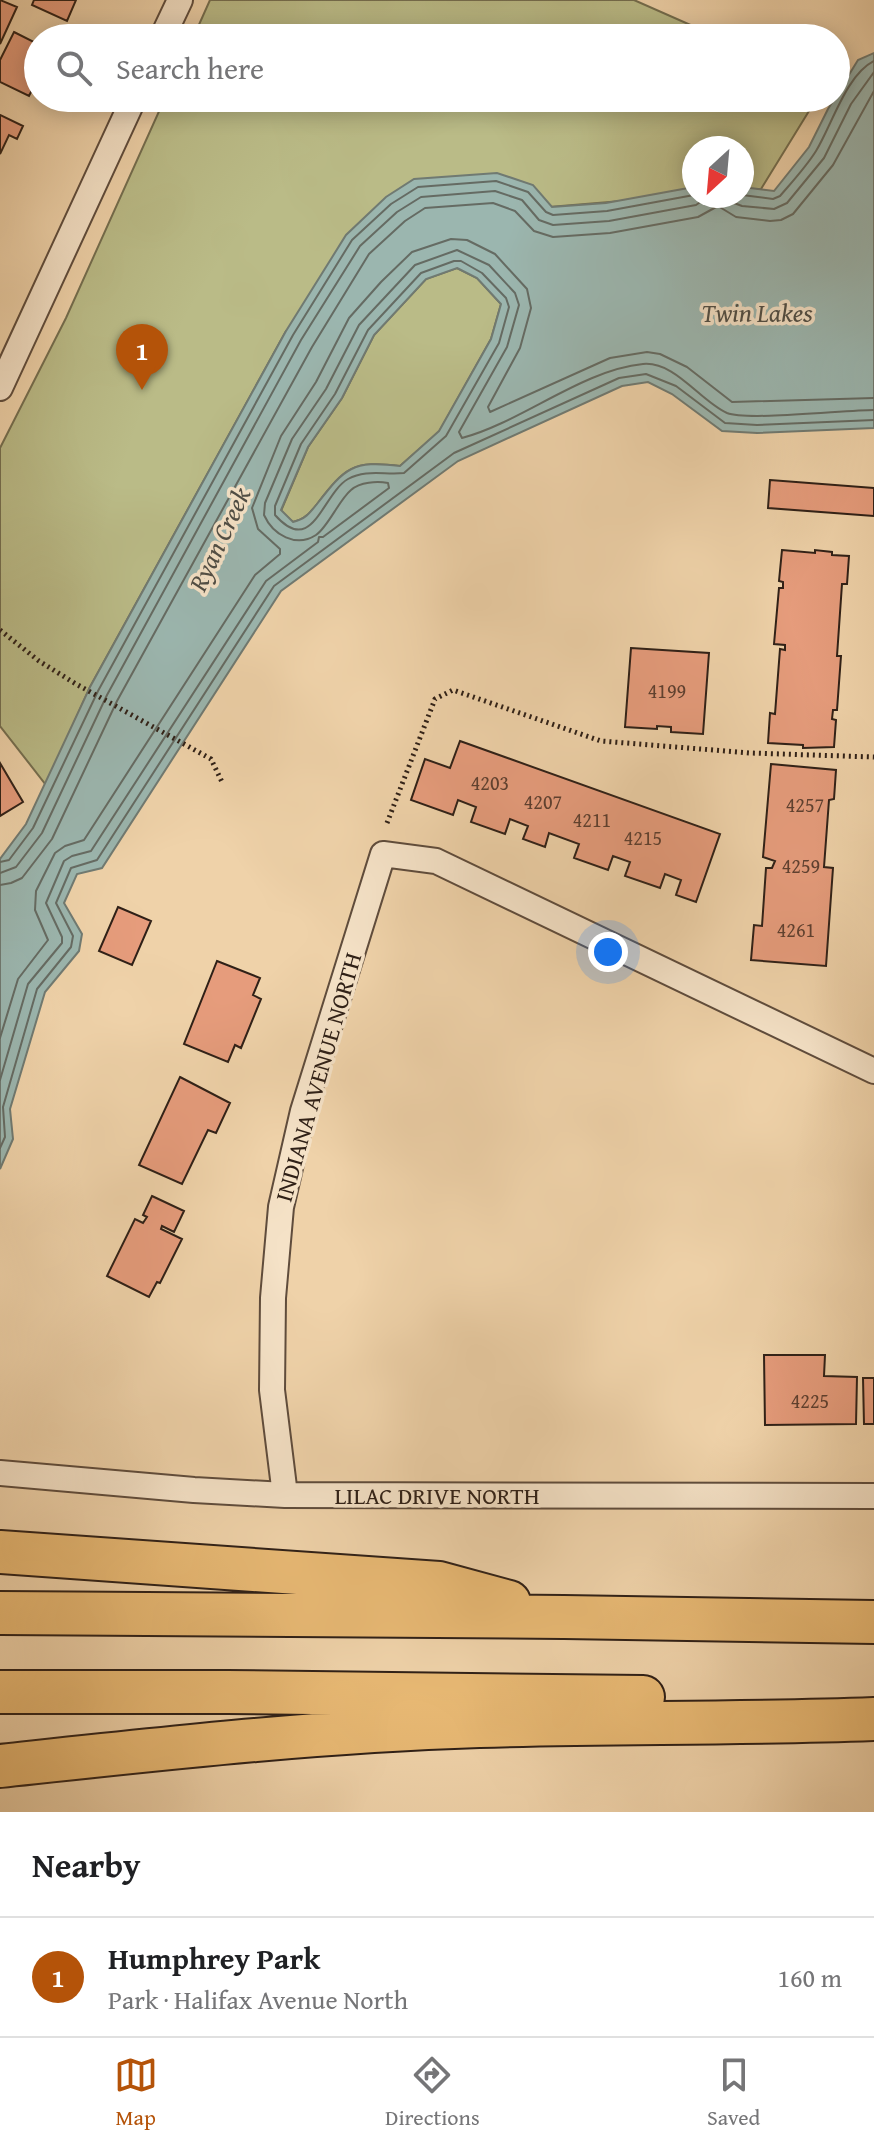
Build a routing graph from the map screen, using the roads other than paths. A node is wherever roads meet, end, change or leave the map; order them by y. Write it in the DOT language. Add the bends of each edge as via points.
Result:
graph roads {
  1 [pos="180,0"];
  2 [pos="169,24"];
  3 [pos="128,112"];
  4 [pos="0,388"];
  5 [pos="874,1071"];
  6 [pos="0,1473"];
  7 [pos="285,1495"];
  8 [pos="874,1496"];
  9 [pos="0,1552"];
  10 [pos="0,1613"];
  11 [pos="564,1617"];
  12 [pos="874,1622"];
  13 [pos="0,1692"];
  14 [pos="874,1700"];
  15 [pos="874,1719"];
  16 [pos="0,1766"];
  1 -- 2 [label="street"];
  3 -- 4 [label="street"];
  5 -- 7 [label="street, INDIANA AVENUE NORTH" via="436,861 383,854 303,1111 281,1207 272,1390"];
  6 -- 7 [label="street, LILAC DRIVE NORTH"];
  7 -- 8 [label="street, LILAC DRIVE NORTH"];
  9 -- 11 [label="highway" via="439,1583"];
  10 -- 11 [label="highway"];
  11 -- 12 [label="highway"];
  13 -- 14 [label="highway"];
  15 -- 16 [label="highway" via="480,1726 283,1736"];
}
